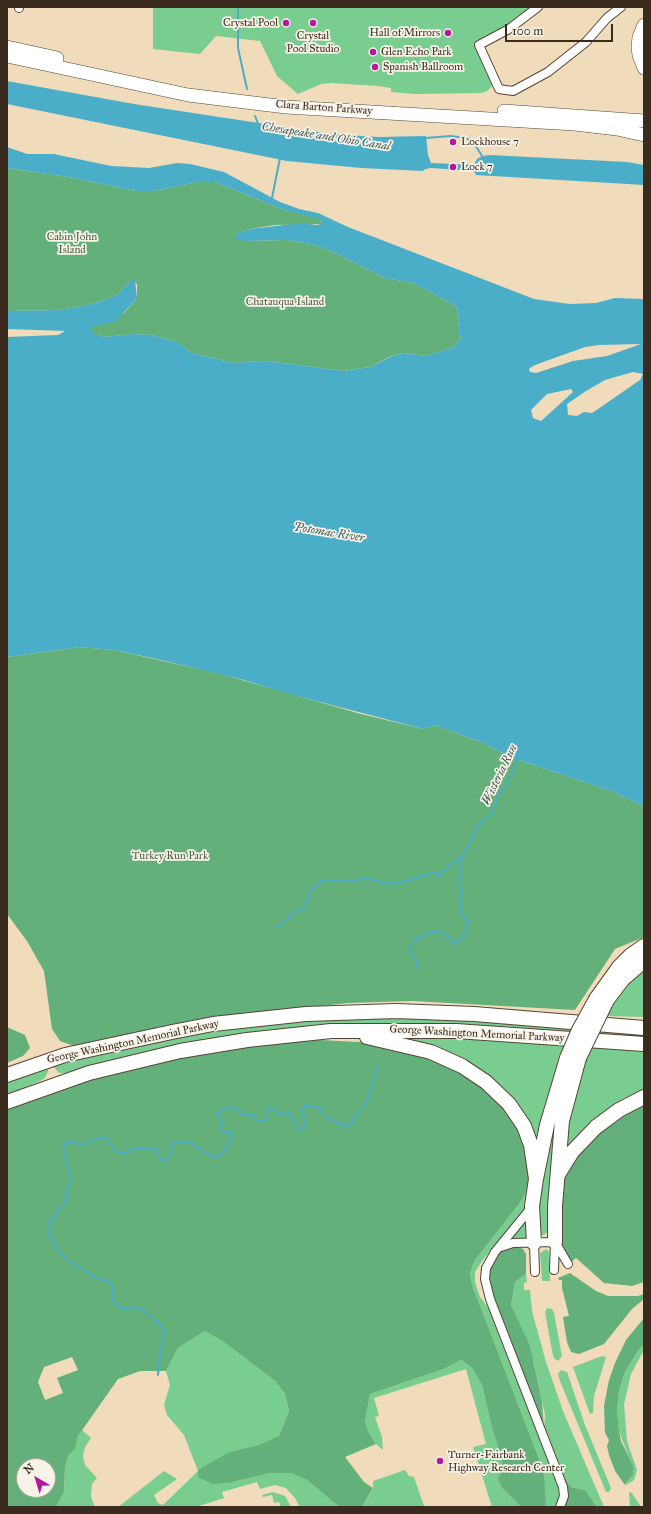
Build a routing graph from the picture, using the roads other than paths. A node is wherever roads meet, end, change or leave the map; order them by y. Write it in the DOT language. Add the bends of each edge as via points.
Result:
graph roads {
  1 [pos="538,7"];
  2 [pos="621,7"];
  3 [pos="644,25"];
  4 [pos="7,47"];
  5 [pos="7,56"];
  6 [pos="644,68"];
  7 [pos="486,118"];
  8 [pos="644,121"];
  9 [pos="507,125"];
  10 [pos="558,130"];
  11 [pos="617,130"];
  12 [pos="644,135"];
  13 [pos="644,946"];
  14 [pos="644,961"];
  15 [pos="601,999"];
  16 [pos="644,1024"];
  17 [pos="608,1025"];
  18 [pos="644,1028"];
  19 [pos="331,1031"];
  20 [pos="644,1044"];
  21 [pos="573,1058"];
  22 [pos="7,1075"];
  23 [pos="644,1096"];
  24 [pos="7,1102"];
  25 [pos="557,1175"];
  26 [pos="536,1179"];
  27 [pos="532,1206"];
  28 [pos="554,1242"];
  29 [pos="534,1243"];
  30 [pos="498,1248"];
  31 [pos="568,1264"];
  32 [pos="554,1270"];
  33 [pos="535,1272"];
  34 [pos="560,1507"];
  1 -- 2 [label="street" via="509,29 479,45 496,84 503,91 513,91 548,72 586,42 607,18"];
  3 -- 6 [label="highway" via="638,47"];
  4 -- 8 [label="highway, Clara Barton Parkway" via="175,84 265,97 567,114"];
  5 -- 7 [label="highway, Clara Barton Parkway" via="188,95 286,107"];
  7 -- 9 [label="highway"];
  7 -- 11 [label="highway, Clara Barton Parkway" via="576,124"];
  10 -- 11 [label="highway"];
  11 -- 12 [label="highway, Clara Barton Parkway"];
  13 -- 15 [label="highway" via="619,967"];
  14 -- 15 [label="highway"];
  15 -- 21 [label="highway, bridge" via="591,1029"];
  16 -- 17 [label="highway"];
  17 -- 18 [label="highway, George Washington Memorial Parkway"];
  17 -- 22 [label="highway, George Washington Memorial Parkway" via="474,1014 396,1011 306,1014 213,1024 172,1032 65,1055"];
  19 -- 20 [label="highway, George Washington Memorial Parkway" via="456,1031"];
  19 -- 24 [label="highway, George Washington Memorial Parkway" via="247,1040 180,1051 89,1073"];
  19 -- 26 [label="highway" via="414,1046 445,1057 474,1074 503,1097 517,1115 531,1145"];
  21 -- 25 [label="highway" via="562,1121"];
  21 -- 26 [label="highway" via="547,1125"];
  23 -- 25 [label="highway" via="596,1127 572,1152"];
  25 -- 28 [label="highway"];
  26 -- 27 [label="highway"];
  27 -- 29 [label="highway"];
  27 -- 30 [label="street"];
  28 -- 29 [label="street"];
  28 -- 31 [label="street"];
  28 -- 32 [label="street"];
  29 -- 30 [label="street" via="513,1243"];
  29 -- 33 [label="street"];
  30 -- 34 [label="street" via="486,1268 486,1285 559,1475 563,1487"];
}
